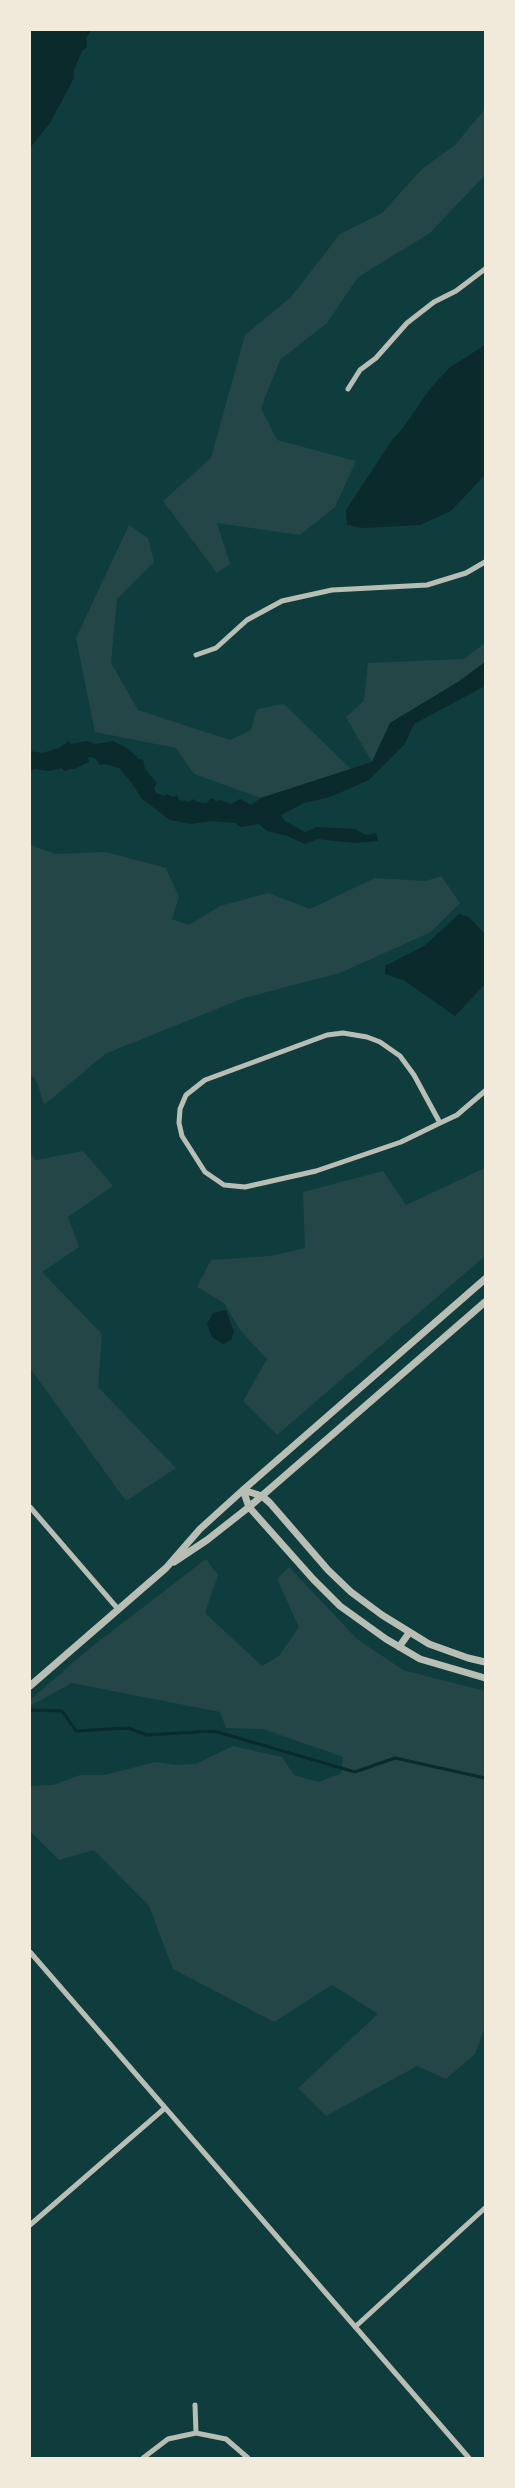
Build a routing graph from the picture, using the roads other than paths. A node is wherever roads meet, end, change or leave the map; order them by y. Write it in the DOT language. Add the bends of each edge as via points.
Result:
graph roads {
  1 [pos="485,269"];
  2 [pos="348,389"];
  3 [pos="485,562"];
  4 [pos="196,655"];
  5 [pos="485,1091"];
  6 [pos="440,1123"];
  7 [pos="485,1279"];
  8 [pos="485,1302"];
  9 [pos="243,1490"];
  10 [pos="262,1496"];
  11 [pos="30,1507"];
  12 [pos="249,1507"];
  13 [pos="166,1568"];
  14 [pos="118,1609"];
  15 [pos="409,1633"];
  16 [pos="399,1647"];
  17 [pos="485,1662"];
  18 [pos="485,1678"];
  19 [pos="30,1686"];
  20 [pos="30,1952"];
  21 [pos="165,2108"];
  22 [pos="485,2208"];
  23 [pos="30,2225"];
  24 [pos="355,2327"];
  25 [pos="195,2405"];
  26 [pos="196,2433"];
  27 [pos="143,2458"];
  28 [pos="248,2458"];
  29 [pos="469,2458"];
  1 -- 2 [label="street" via="407,323 376,358 360,370"];
  3 -- 4 [label="street" via="466,573 427,585 332,590 282,601 247,620 216,648"];
  5 -- 6 [label="street" via="469,1107"];
  6 -- 6 [label="street" via="401,1142 325,1168 235,1187 224,1185 205,1172 182,1136 180,1109 186,1095 205,1080 327,1035 342,1033 368,1037 400,1056"];
  7 -- 9 [label="street"];
  8 -- 10 [label="street"];
  9 -- 10 [label="street"];
  9 -- 12 [label="street"];
  9 -- 13 [label="street" via="200,1529"];
  10 -- 12 [label="street"];
  10 -- 15 [label="street" via="351,1592"];
  11 -- 14 [label="street"];
  12 -- 13 [label="street"];
  12 -- 16 [label="street" via="326,1593 360,1622"];
  13 -- 14 [label="street"];
  14 -- 19 [label="street"];
  15 -- 16 [label="street"];
  15 -- 17 [label="street" via="435,1646"];
  16 -- 18 [label="street" via="438,1665"];
  20 -- 21 [label="street"];
  21 -- 23 [label="street"];
  21 -- 24 [label="street"];
  22 -- 24 [label="street"];
  24 -- 29 [label="street"];
  25 -- 26 [label="street"];
  26 -- 27 [label="street" via="168,2439"];
  26 -- 28 [label="street" via="226,2440"];
}
